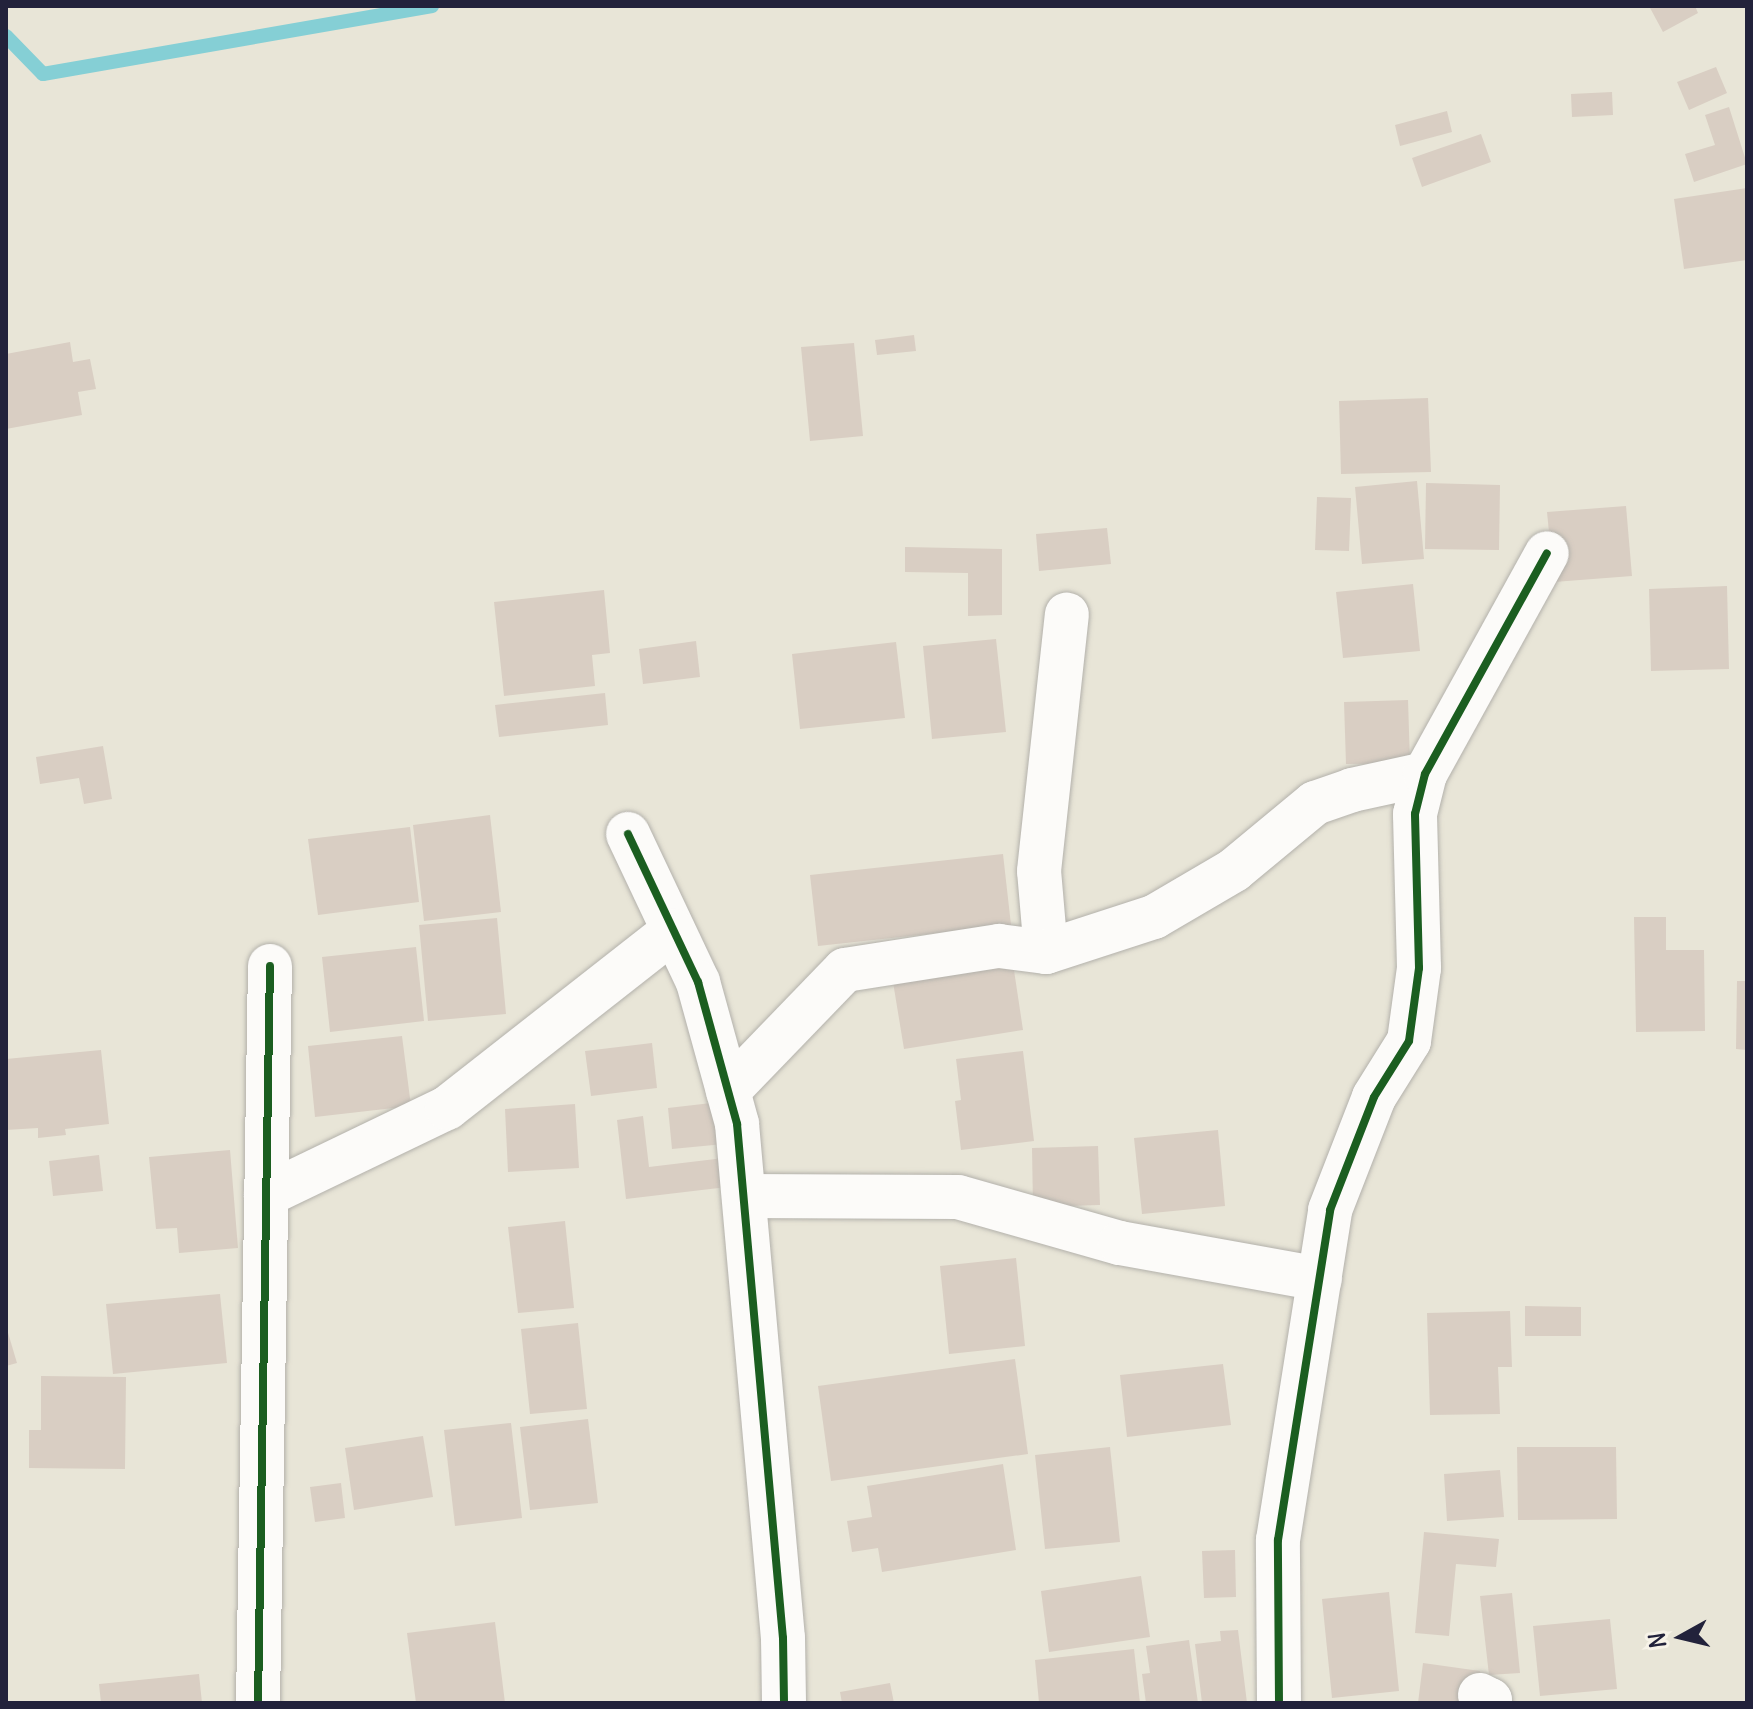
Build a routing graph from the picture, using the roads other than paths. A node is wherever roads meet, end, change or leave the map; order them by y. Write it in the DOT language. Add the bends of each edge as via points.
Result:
graph roads {
  1 [pos="1547,553"];
  2 [pos="1067,615"];
  3 [pos="1425,774"];
  4 [pos="628,834"];
  5 [pos="673,931"];
  6 [pos="1046,952"];
  7 [pos="270,966"];
  8 [pos="728,1091"];
  9 [pos="266,1195"];
  10 [pos="744,1196"];
  11 [pos="1320,1279"];
  12 [pos="258,1703"];
  13 [pos="784,1703"];
  14 [pos="1279,1703"];
  1 -- 3 [label="street"];
  2 -- 6 [label="street" via="1039,871"];
  3 -- 6 [label="street" via="1315,803 1234,870 1154,917"];
  3 -- 11 [label="street" via="1415,814 1419,968 1409,1041 1374,1097 1330,1210"];
  4 -- 5 [label="street"];
  5 -- 8 [label="street" via="698,982"];
  5 -- 9 [label="street" via="447,1108"];
  6 -- 8 [label="street" via="999,946 845,970"];
  7 -- 9 [label="street"];
  8 -- 10 [label="street"];
  9 -- 12 [label="street"];
  10 -- 11 [label="street" via="958,1197 1120,1243"];
  10 -- 13 [label="street" via="783,1638"];
  11 -- 14 [label="street" via="1278,1540"];
}
